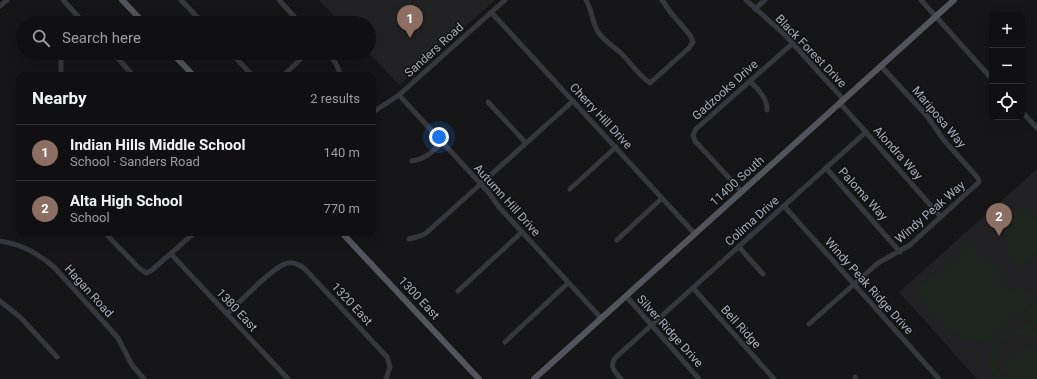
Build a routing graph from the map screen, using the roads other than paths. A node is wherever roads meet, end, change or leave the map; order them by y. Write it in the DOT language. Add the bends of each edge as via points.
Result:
graph roads {
  1 [pos="7,0"];
  2 [pos="63,0"];
  3 [pos="122,0"];
  4 [pos="181,0"];
  5 [pos="278,0"];
  6 [pos="505,0"];
  7 [pos="586,0"];
  8 [pos="662,0"];
  9 [pos="746,0"];
  10 [pos="764,0"];
  11 [pos="921,0"];
  12 [pos="954,0"];
  13 [pos="0,6"];
  14 [pos="755,9"];
  15 [pos="491,12"];
  16 [pos="76,16"];
  17 [pos="137,16"];
  18 [pos="196,16"];
  19 [pos="293,16"];
  20 [pos="936,17"];
  21 [pos="792,43"];
  22 [pos="61,60"];
  23 [pos="119,60"];
  24 [pos="179,60"];
  25 [pos="238,60"];
  26 [pos="300,60"];
  27 [pos="333,60"];
  28 [pos="882,66"];
  29 [pos="61,72"];
  30 [pos="130,72"];
  31 [pos="190,72"];
  32 [pos="249,72"];
  33 [pos="287,72"];
  34 [pos="340,72"];
  35 [pos="989,76"];
  36 [pos="750,81"];
  37 [pos="399,95"];
  38 [pos="573,101"];
  39 [pos="842,101"];
  40 [pos="488,102"];
  41 [pos="376,110"];
  42 [pos="767,110"];
  43 [pos="1025,115"];
  44 [pos="1037,128"];
  45 [pos="866,132"];
  46 [pos="442,143"];
  47 [pos="526,143"];
  48 [pos="616,147"];
  49 [pos="412,161"];
  50 [pos="826,168"];
  51 [pos="980,182"];
  52 [pos="480,184"];
  53 [pos="570,189"];
  54 [pos="742,192"];
  55 [pos="662,198"];
  56 [pos="784,206"];
  57 [pos="942,217"];
  58 [pos="522,232"];
  59 [pos="695,234"];
  60 [pos="108,236"];
  61 [pos="191,236"];
  62 [pos="345,236"];
  63 [pos="409,238"];
  64 [pos="617,240"];
  65 [pos="0,241"];
  66 [pos="739,247"];
  67 [pos="900,252"];
  68 [pos="171,254"];
  69 [pos="763,274"];
  70 [pos="568,283"];
  71 [pos="854,284"];
  72 [pos="693,288"];
  73 [pos="458,291"];
  74 [pos="626,296"];
  75 [pos="0,301"];
  76 [pos="227,314"];
  77 [pos="601,318"];
  78 [pos="809,324"];
  79 [pos="652,326"];
  80 [pos="505,342"];
  81 [pos="57,357"];
  82 [pos="937,378"];
  83 [pos="144,379"];
  84 [pos="288,379"];
  85 [pos="386,379"];
  86 [pos="479,379"];
  87 [pos="534,379"];
  88 [pos="621,379"];
  89 [pos="699,379"];
  90 [pos="774,379"];
  1 -- 13 [label="street"];
  2 -- 16 [label="street"];
  3 -- 17 [label="main road"];
  4 -- 18 [label="street"];
  5 -- 19 [label="street"];
  6 -- 15 [label="street, Sanders Road"];
  7 -- 8 [label="street" via="601,37 650,82 693,42"];
  9 -- 14 [label="street, Black Forest Drive"];
  10 -- 14 [label="street"];
  11 -- 20 [label="street"];
  12 -- 20 [label="main road, 11400 South"];
  14 -- 21 [label="street, Black Forest Drive"];
  15 -- 37 [label="street, Sanders Road"];
  15 -- 38 [label="street, Cherry Hill Drive"];
  20 -- 28 [label="main road, 11400 South"];
  20 -- 35 [label="street"];
  21 -- 36 [label="street, Gadzooks Drive"];
  21 -- 39 [label="street, Black Forest Drive"];
  22 -- 29 [label="street"];
  23 -- 30 [label="street"];
  24 -- 31 [label="main road"];
  25 -- 32 [label="street"];
  26 -- 33 [label="street"];
  27 -- 34 [label="street"];
  28 -- 39 [label="main road, 11400 South"];
  28 -- 51 [label="street, Mariposa Way" via="927,116"];
  36 -- 42 [label="street" via="764,96"];
  36 -- 54 [label="street, Gadzooks Drive" via="696,129 693,135"];
  37 -- 41 [label="street, Sanders Road"];
  37 -- 46 [label="street, Autumn Hill Drive"];
  38 -- 47 [label="street"];
  38 -- 48 [label="street, Cherry Hill Drive"];
  39 -- 45 [label="street, Alondra Way"];
  39 -- 54 [label="main road, 11400 South"];
  40 -- 47 [label="street"];
  43 -- 44 [label="street"];
  45 -- 50 [label="street, Colima Drive"];
  45 -- 57 [label="street, Alondra Way"];
  46 -- 49 [label="street" via="428,156"];
  46 -- 52 [label="street, Autumn Hill Drive"];
  47 -- 52 [label="street"];
  48 -- 53 [label="street"];
  48 -- 55 [label="street, Cherry Hill Drive"];
  50 -- 56 [label="street, Colima Drive"];
  50 -- 67 [label="street, Paloma Way"];
  51 -- 57 [label="street, Windy Peak Way"];
  52 -- 58 [label="street, Autumn Hill Drive"];
  52 -- 63 [label="street" via="425,234"];
  54 -- 59 [label="main road, 11400 South"];
  55 -- 59 [label="street, Cherry Hill Drive"];
  55 -- 64 [label="street"];
  56 -- 66 [label="street, Colima Drive"];
  56 -- 71 [label="street, Windy Peak Ridge Drive"];
  57 -- 67 [label="street, Windy Peak Way"];
  58 -- 70 [label="street, Autumn Hill Drive"];
  58 -- 73 [label="street"];
  59 -- 74 [label="main road, 11400 South"];
  60 -- 68 [label="street" via="146,272"];
  61 -- 68 [label="street"];
  62 -- 86 [label="main road, 1300 East"];
  65 -- 83 [label="street, Hagan Road" via="32,250 54,267 118,338 132,365"];
  66 -- 69 [label="street"];
  66 -- 72 [label="street, Colima Drive"];
  67 -- 71 [label="street, Windy Peak Way" via="878,263"];
  68 -- 76 [label="street, 1380 East"];
  70 -- 77 [label="street, Autumn Hill Drive"];
  70 -- 80 [label="street"];
  71 -- 78 [label="street, Windy Peak Way"];
  71 -- 82 [label="street, Windy Peak Ridge Drive"];
  72 -- 79 [label="street, Colima Drive"];
  72 -- 90 [label="street, Bell Ridge"];
  74 -- 77 [label="main road, 11400 South"];
  74 -- 79 [label="street, Silver Ridge Drive"];
  75 -- 81 [label="street" via="20,317"];
  76 -- 84 [label="street, 1380 East"];
  76 -- 85 [label="street, 1320 East" via="275,269 287,263 297,263 384,352 390,362 390,371"];
  77 -- 87 [label="main road, 11400 South"];
  79 -- 88 [label="street, Colima Drive" via="612,362 613,369"];
  79 -- 89 [label="street, Silver Ridge Drive"];
}
